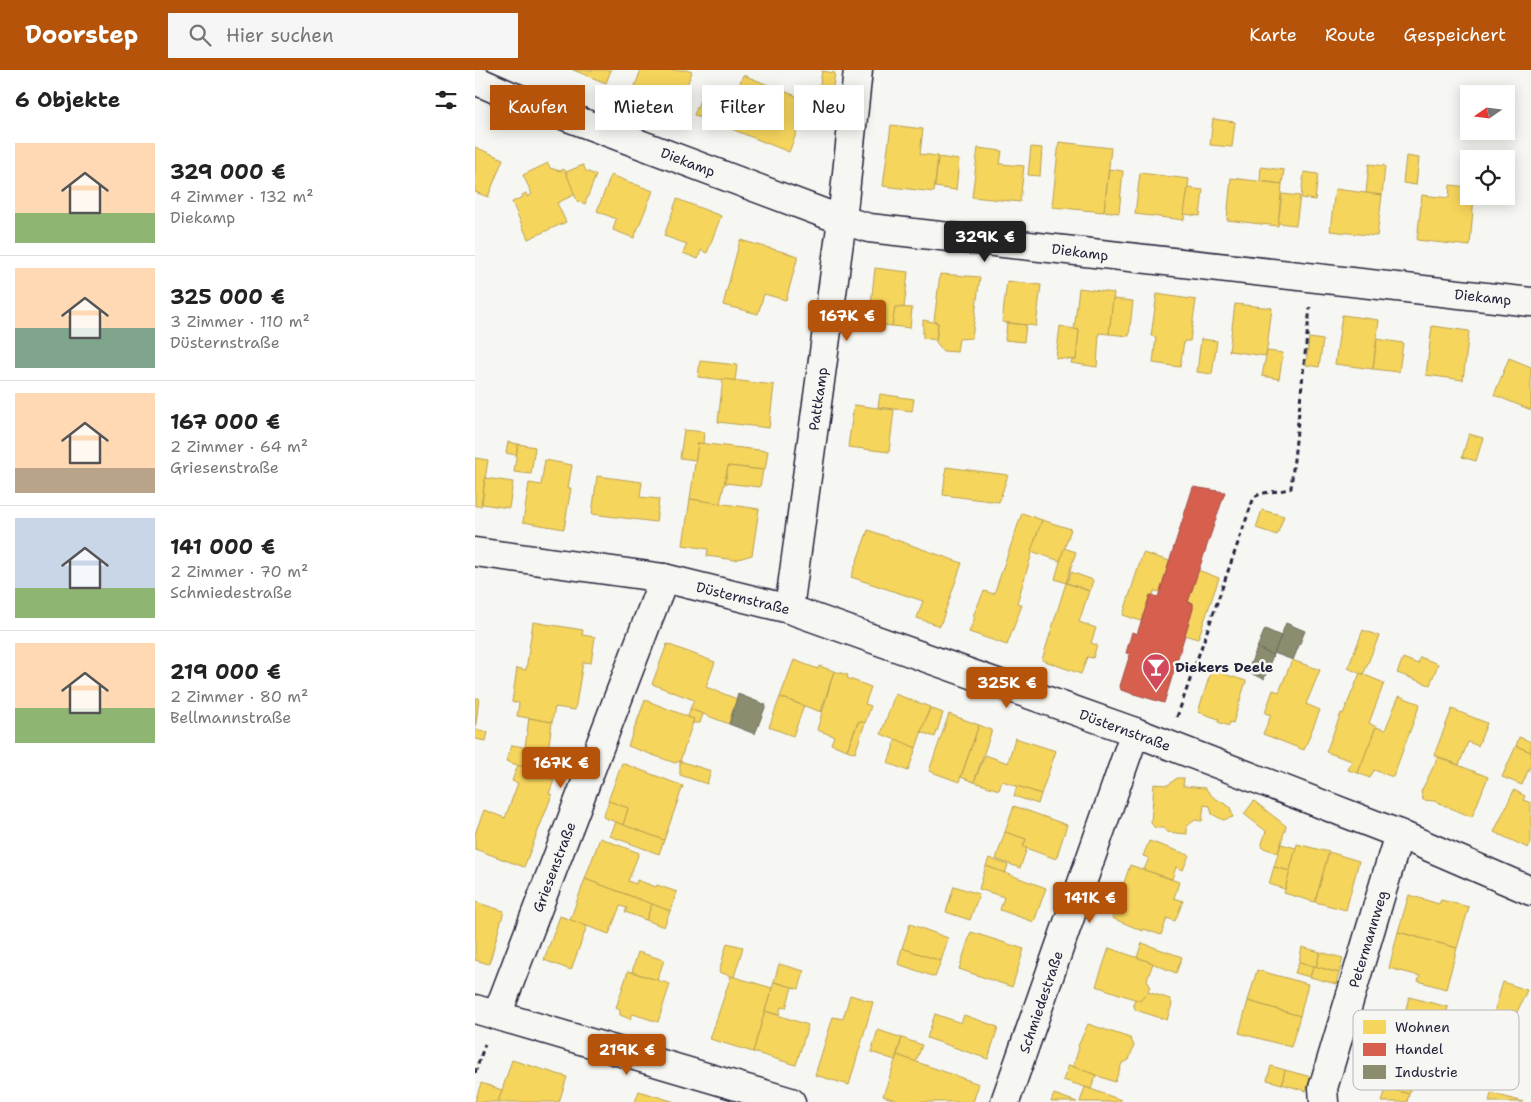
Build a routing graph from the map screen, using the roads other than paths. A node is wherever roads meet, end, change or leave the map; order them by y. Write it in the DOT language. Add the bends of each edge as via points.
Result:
graph roads {
  1 [pos="858,70"];
  2 [pos="475,80"];
  3 [pos="842,220"];
  4 [pos="1531,302"];
  5 [pos="475,552"];
  6 [pos="664,578"];
  7 [pos="789,609"];
  8 [pos="1135,732"];
  9 [pos="1399,834"];
  10 [pos="1531,891"];
  11 [pos="486,1012"];
  12 [pos="791,1102"];
  13 [pos="1005,1102"];
  14 [pos="1324,1102"];
  1 -- 3 [label="street, Pattkamp"];
  2 -- 3 [label="street, Diekamp"];
  3 -- 4 [label="street, Diekamp" via="869,228"];
  3 -- 7 [label="street, Pattkamp"];
  5 -- 6 [label="street, Düsternstraße"];
  6 -- 7 [label="street, Düsternstraße"];
  6 -- 11 [label="street, Griesenstraße"];
  7 -- 8 [label="street, Düsternstraße"];
  8 -- 9 [label="street, Düsternstraße"];
  8 -- 13 [label="street, Schmiedestraße"];
  9 -- 10 [label="street, Düsternstraße"];
  9 -- 14 [label="street, Petermannweg" via="1323,1088"];
  11 -- 12 [label="street"];
}
